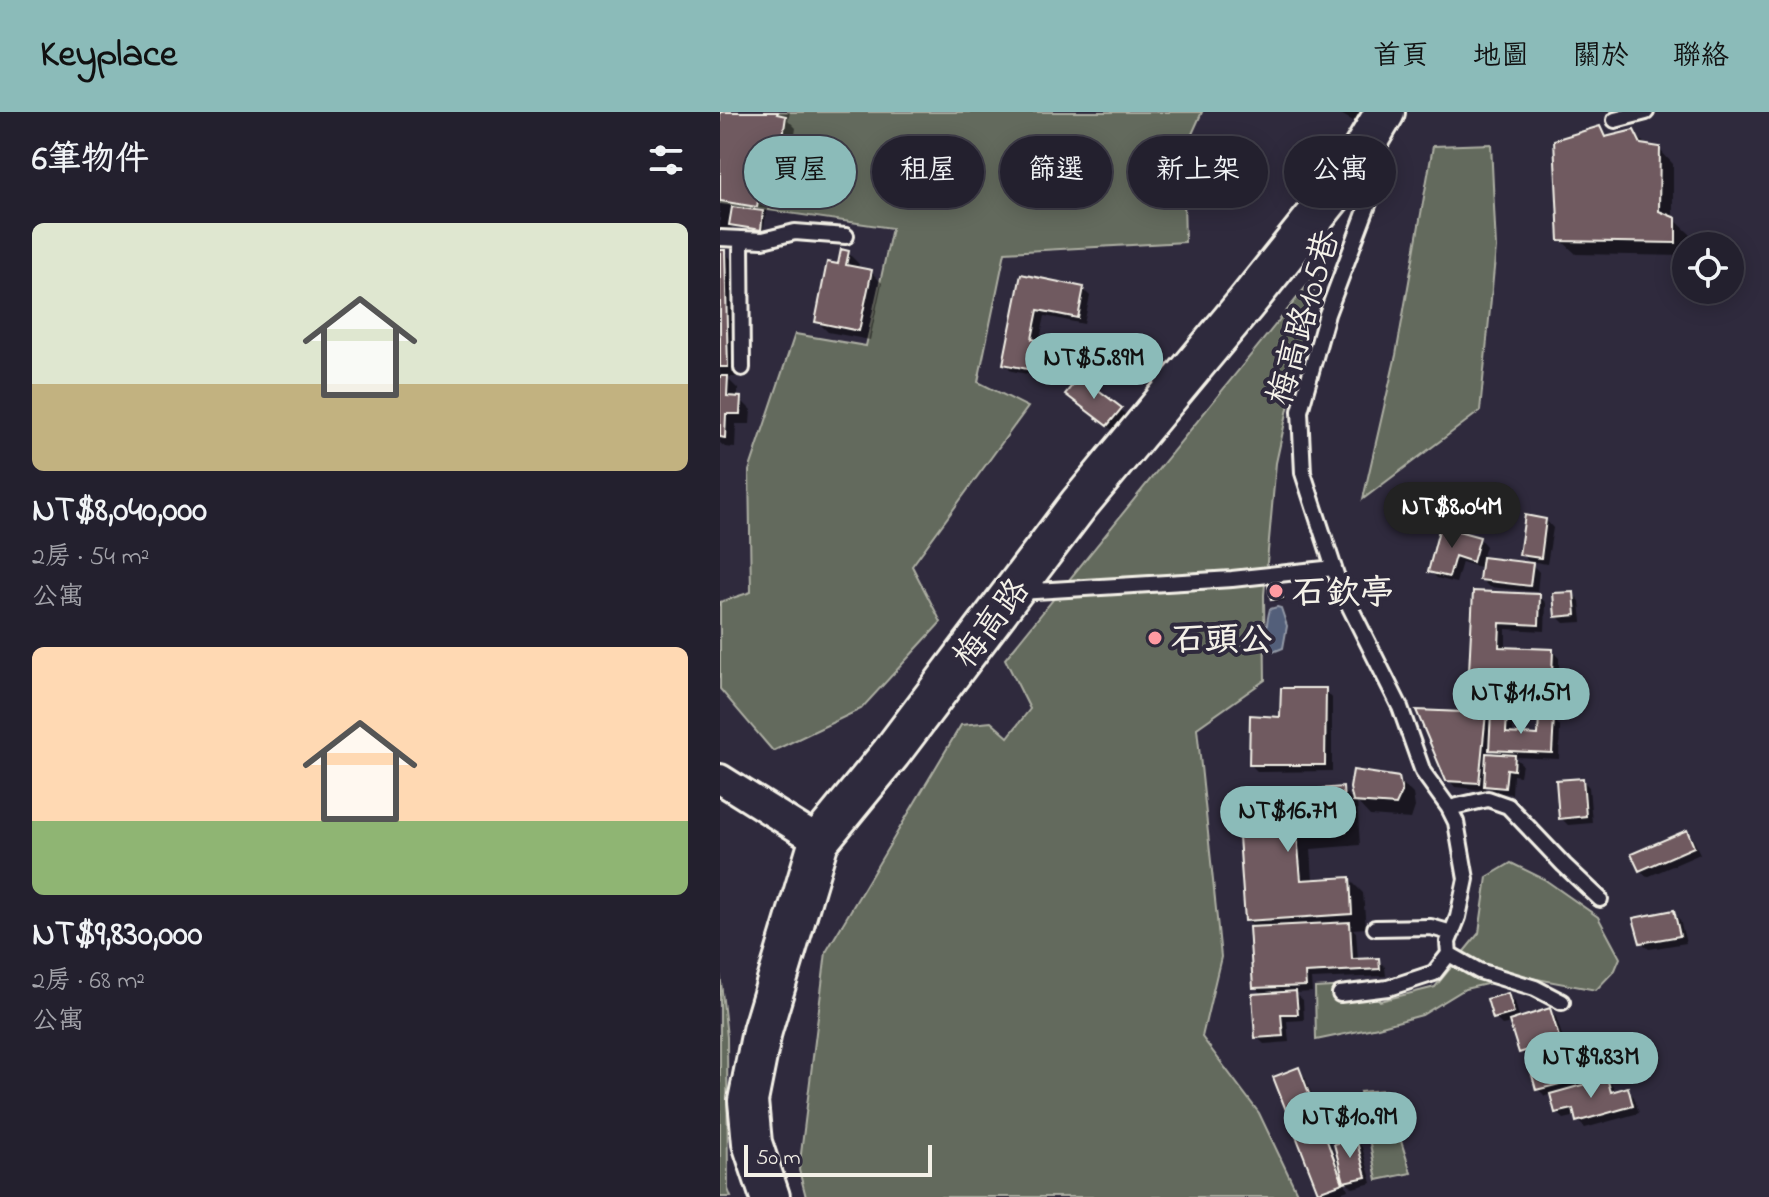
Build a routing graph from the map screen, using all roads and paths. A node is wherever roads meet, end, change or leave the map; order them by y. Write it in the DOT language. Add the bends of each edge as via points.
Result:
graph roads {
  1 [pos="1385,112"];
  2 [pos="1646,112"];
  3 [pos="1615,120"];
  4 [pos="1370,136"];
  5 [pos="1322,208"];
  6 [pos="1367,208"];
  7 [pos="846,236"];
  8 [pos="720,238"];
  9 [pos="741,239"];
  10 [pos="742,368"];
  11 [pos="1334,568"];
  12 [pos="1012,592"];
  13 [pos="720,779"];
  14 [pos="1449,808"];
  15 [pos="819,841"];
  16 [pos="1600,899"];
  17 [pos="1375,928"];
  18 [pos="1452,933"];
  19 [pos="1449,954"];
  20 [pos="1340,994"];
  21 [pos="1562,1002"];
  22 [pos="770,1197"];
  1 -- 4 [label="street, 梅高路"];
  2 -- 3 [label="lane"];
  5 -- 12 [label="street, 梅高路"];
  6 -- 11 [label="lane, 梅高路105巷" via="1327,314 1300,411 1303,473"];
  7 -- 9 [label="lane" via="795,232"];
  8 -- 9 [label="lane"];
  9 -- 10 [label="lane"];
  11 -- 12 [label="lane"];
  11 -- 14 [label="lane, 梅高路105巷" via="1400,707 1423,772"];
  12 -- 15 [label="street, 梅高路"];
  13 -- 15 [label="street"];
  14 -- 16 [label="lane" via="1488,799 1508,806"];
  14 -- 18 [label="lane, 梅高路105巷" via="1466,879"];
  15 -- 22 [label="street, 梅高路" via="762,1031 748,1101 752,1143"];
  17 -- 18 [label="lane" via="1431,927"];
  18 -- 19 [label="lane, 梅高路105巷"];
  19 -- 20 [label="lane" via="1434,973 1388,988"];
  19 -- 21 [label="lane"];
}
